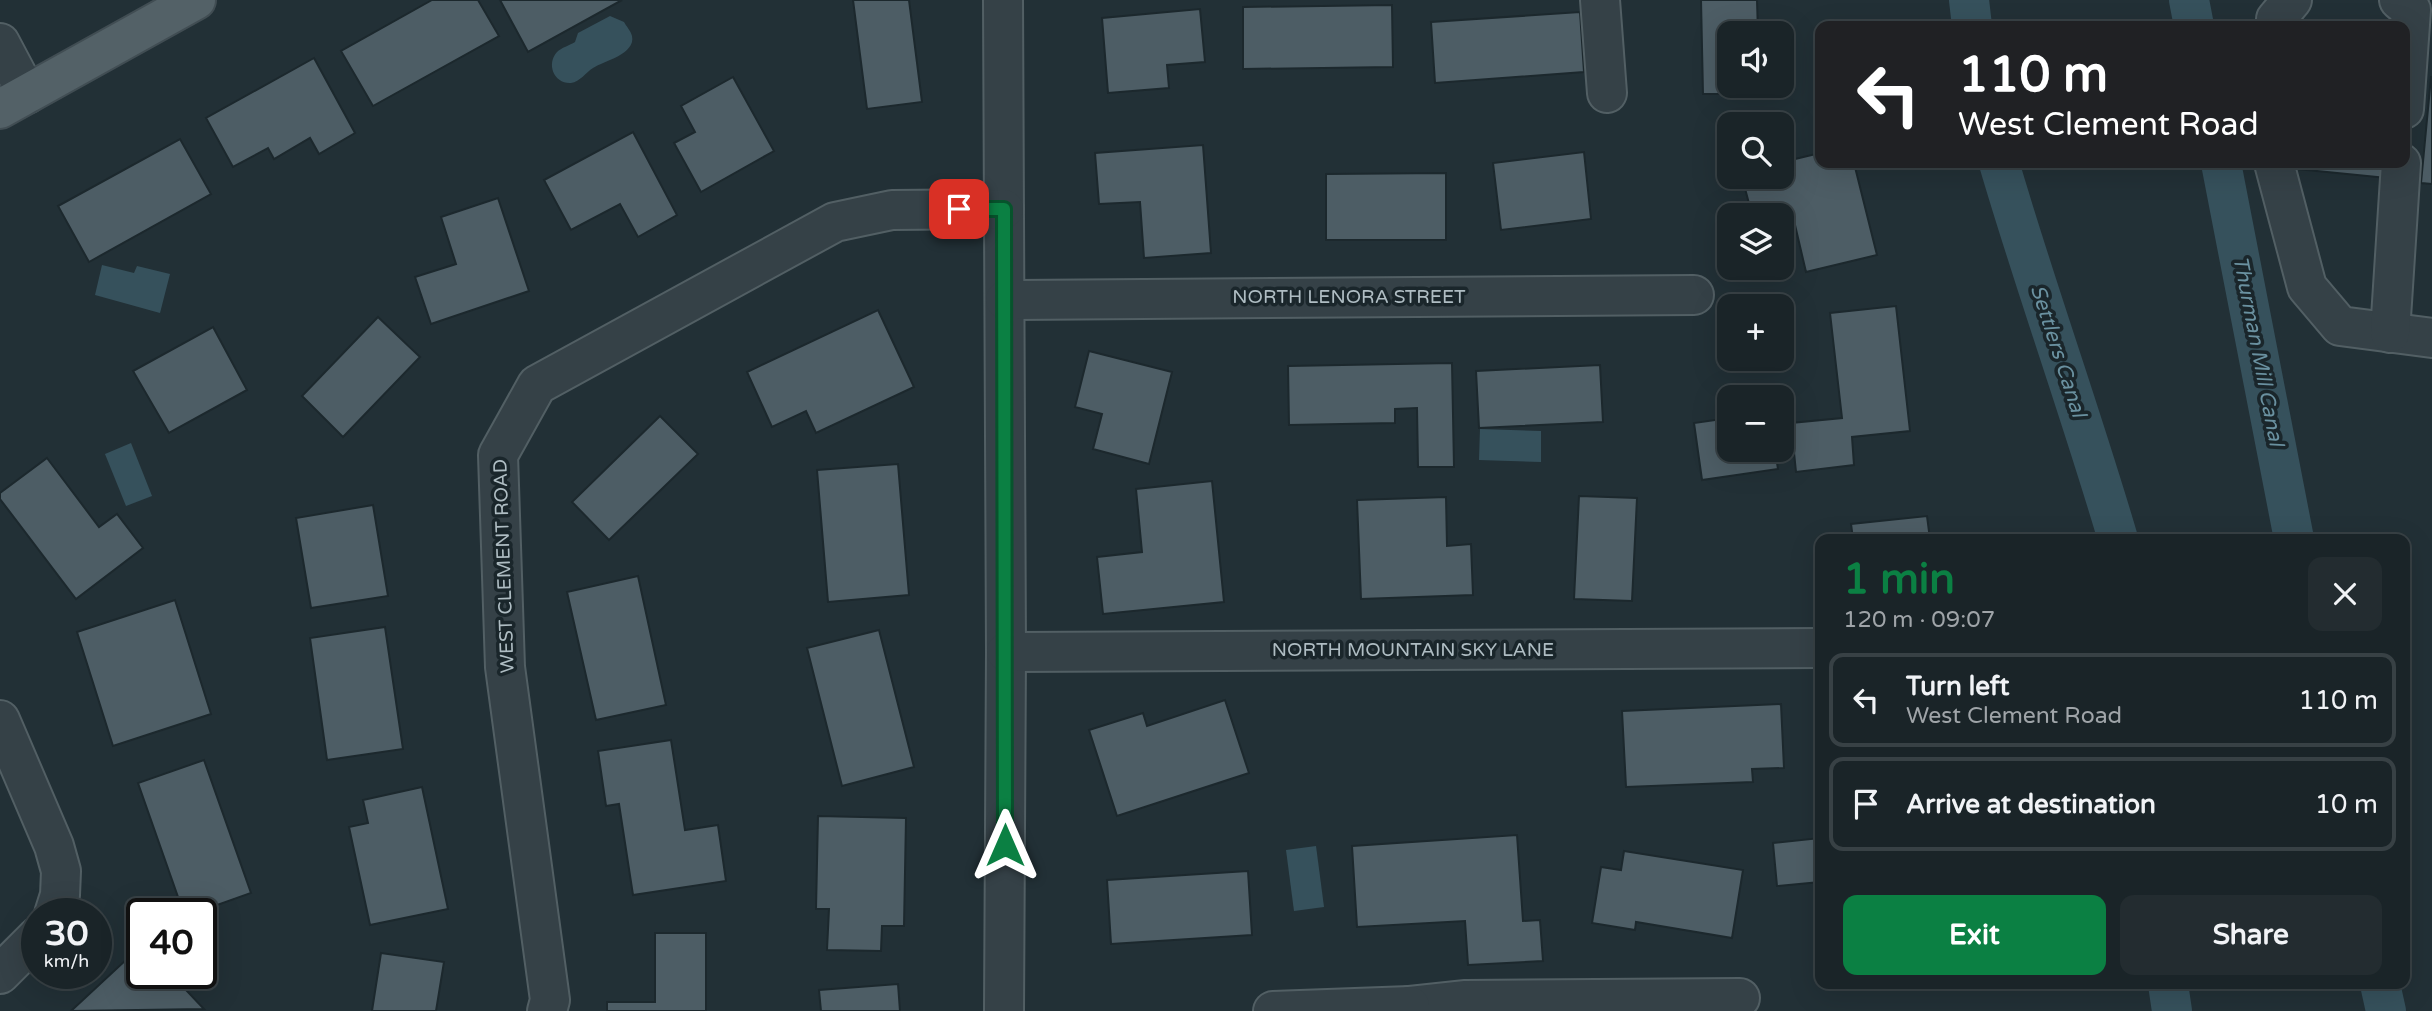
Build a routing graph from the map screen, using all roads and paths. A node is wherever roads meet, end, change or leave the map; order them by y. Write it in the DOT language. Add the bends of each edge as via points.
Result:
graph roads {
  1 [pos="196,0"];
  2 [pos="1003,0"];
  3 [pos="1600,0"];
  4 [pos="2292,0"];
  5 [pos="2399,0"];
  6 [pos="2276,21"];
  7 [pos="2410,24"];
  8 [pos="0,43"];
  9 [pos="1607,93"];
  10 [pos="14,101"];
  11 [pos="2275,168"];
  12 [pos="2401,168"];
  13 [pos="1004,209"];
  14 [pos="1694,295"];
  15 [pos="1005,300"];
  16 [pos="2390,332"];
  17 [pos="2432,338"];
  18 [pos="1815,648"];
  19 [pos="1006,652"];
  20 [pos="0,720"];
  21 [pos="59,898"];
  22 [pos="21,953"];
  23 [pos="0,974"];
  24 [pos="1740,998"];
  25 [pos="1410,1008"];
  26 [pos="547,1011"];
  27 [pos="1004,1011"];
  28 [pos="1273,1011"];
  1 -- 10 [label="main road"];
  2 -- 13 [label="street"];
  3 -- 9 [label="street"];
  4 -- 6 [label="street"];
  5 -- 7 [label="street" via="2411,10"];
  8 -- 10 [label="street"];
  11 -- 16 [label="street" via="2307,287 2340,326"];
  12 -- 16 [label="street"];
  13 -- 15 [label="street"];
  13 -- 26 [label="street, WEST CLEMENT ROAD" via="891,210 835,222 537,385 498,455 505,667 550,1000"];
  14 -- 15 [label="street, NORTH LENORA STREET"];
  15 -- 19 [label="street"];
  16 -- 17 [label="street"];
  18 -- 19 [label="street, NORTH MOUNTAIN SKY LANE"];
  19 -- 27 [label="street"];
  20 -- 21 [label="street" via="54,846 61,871"];
  22 -- 23 [label="street"];
  24 -- 25 [label="street" via="1466,1000"];
  25 -- 28 [label="street"];
}
